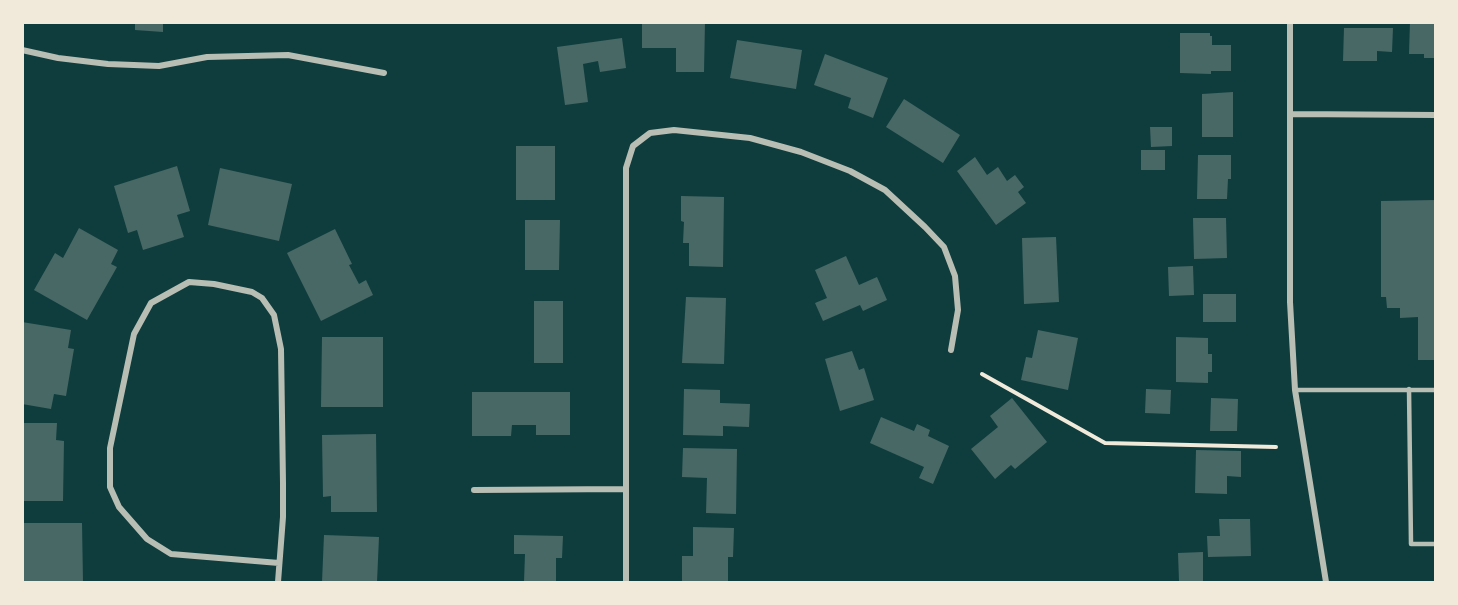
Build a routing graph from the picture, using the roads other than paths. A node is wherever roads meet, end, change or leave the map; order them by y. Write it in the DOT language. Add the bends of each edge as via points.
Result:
graph roads {
  1 [pos="1290,22"];
  2 [pos="22,50"];
  3 [pos="384,73"];
  4 [pos="1290,114"];
  5 [pos="1436,115"];
  6 [pos="951,350"];
  7 [pos="1409,389"];
  8 [pos="1295,390"];
  9 [pos="1436,390"];
  10 [pos="626,489"];
  11 [pos="474,490"];
  12 [pos="1436,544"];
  13 [pos="279,563"];
  14 [pos="278,582"];
  15 [pos="626,582"];
  16 [pos="1326,582"];
  1 -- 4 [label="street"];
  2 -- 3 [label="street" via="68,60 159,66 207,57 288,55"];
  4 -- 5 [label="street"];
  4 -- 8 [label="street" via="1290,302"];
  6 -- 10 [label="street" via="958,310 956,276 944,247 885,190 850,171 750,138 674,130 650,133 633,146 626,168"];
  7 -- 8 [label="lane"];
  7 -- 9 [label="lane"];
  7 -- 12 [label="lane" via="1411,544"];
  8 -- 16 [label="street"];
  10 -- 11 [label="street"];
  10 -- 15 [label="street"];
  13 -- 13 [label="street" via="283,517 281,349 274,315 262,298 252,292 189,282 151,303 134,334 110,448 110,487 119,507 147,538 171,554"];
  13 -- 14 [label="street"];
}
